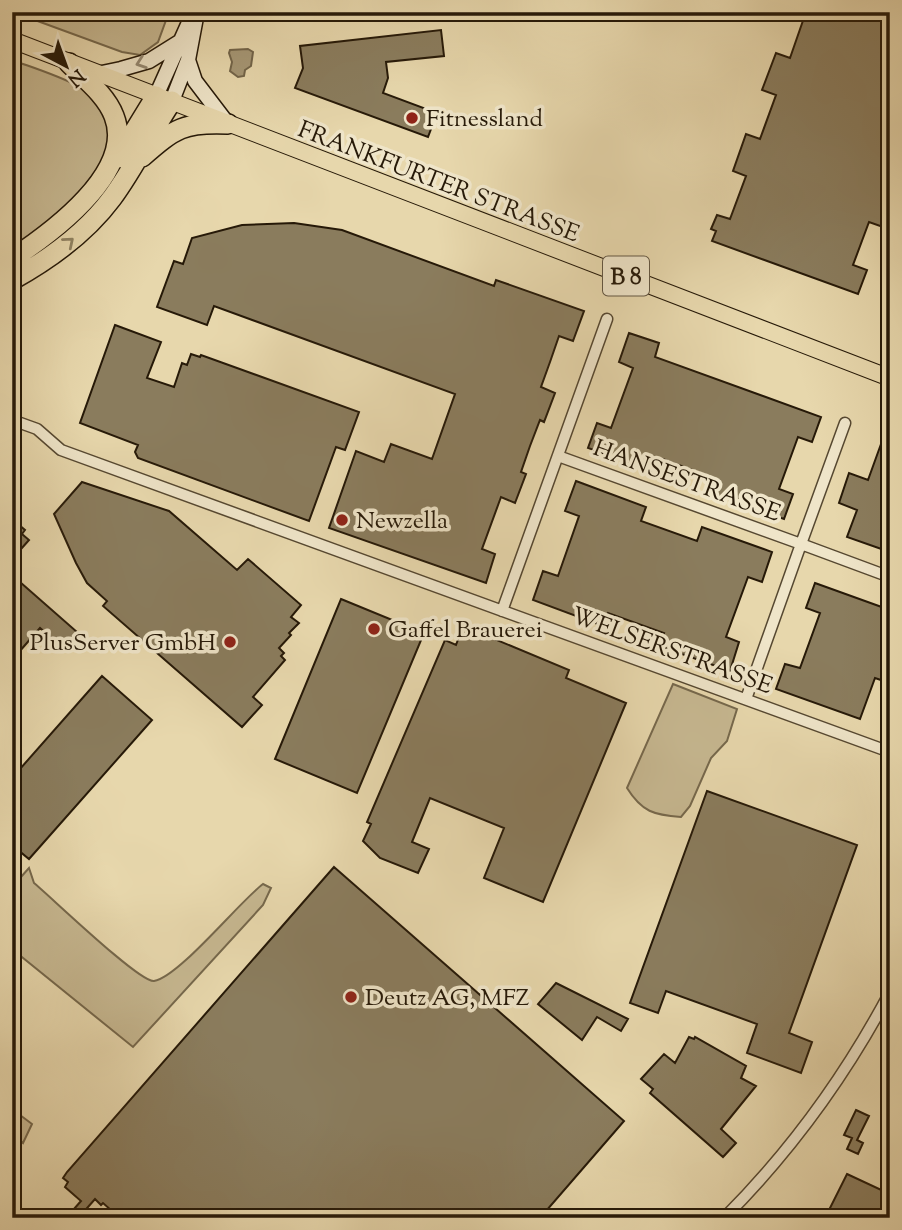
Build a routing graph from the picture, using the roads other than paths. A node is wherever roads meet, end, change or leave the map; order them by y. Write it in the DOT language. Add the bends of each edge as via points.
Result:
graph roads {
  1 [pos="196,12"];
  2 [pos="12,40"];
  3 [pos="181,41"];
  4 [pos="188,60"];
  5 [pos="69,63"];
  6 [pos="97,74"];
  7 [pos="164,99"];
  8 [pos="228,124"];
  9 [pos="110,166"];
  10 [pos="131,168"];
  11 [pos="12,259"];
  12 [pos="12,280"];
  13 [pos="607,319"];
  14 [pos="890,377"];
  15 [pos="12,420"];
  16 [pos="845,424"];
  17 [pos="558,456"];
  18 [pos="801,544"];
  19 [pos="890,577"];
  20 [pos="502,611"];
  21 [pos="746,699"];
  22 [pos="890,752"];
  23 [pos="890,992"];
  24 [pos="724,1218"];
  1 -- 3 [label="street"];
  1 -- 4 [label="street"];
  2 -- 5 [label="main road, FRANKFURTER STRASSE / B 8"];
  3 -- 6 [label="street, one-way" via="149,61"];
  3 -- 7 [label="street"];
  4 -- 7 [label="street"];
  4 -- 8 [label="street" via="195,81"];
  5 -- 6 [label="main road, FRANKFURTER STRASSE / B 8"];
  5 -- 9 [label="highway" via="99,92 114,116 118,135"];
  6 -- 7 [label="main road, FRANKFURTER STRASSE / B 8"];
  7 -- 8 [label="main road, FRANKFURTER STRASSE / B 8"];
  7 -- 9 [label="highway"];
  7 -- 10 [label="highway"];
  8 -- 10 [label="highway" via="187,125"];
  8 -- 14 [label="main road, FRANKFURTER STRASSE / B 8"];
  9 -- 11 [label="highway" via="60,224"];
  12 -- 10 [label="highway, one-way" via="72,240 111,199"];
  13 -- 17 [label="street, HANSESTRASSE"];
  15 -- 20 [label="street, WELSERSTRASSE" via="37,429 61,450"];
  16 -- 18 [label="street, HANSESTRASSE"];
  17 -- 18 [label="street, HANSESTRASSE"];
  17 -- 20 [label="street, HANSESTRASSE"];
  18 -- 19 [label="street, HANSESTRASSE"];
  18 -- 21 [label="street, HANSESTRASSE"];
  20 -- 21 [label="street, WELSERSTRASSE"];
  21 -- 22 [label="street, WELSERSTRASSE"];
  23 -- 24 [label="street" via="822,1103"];
}
